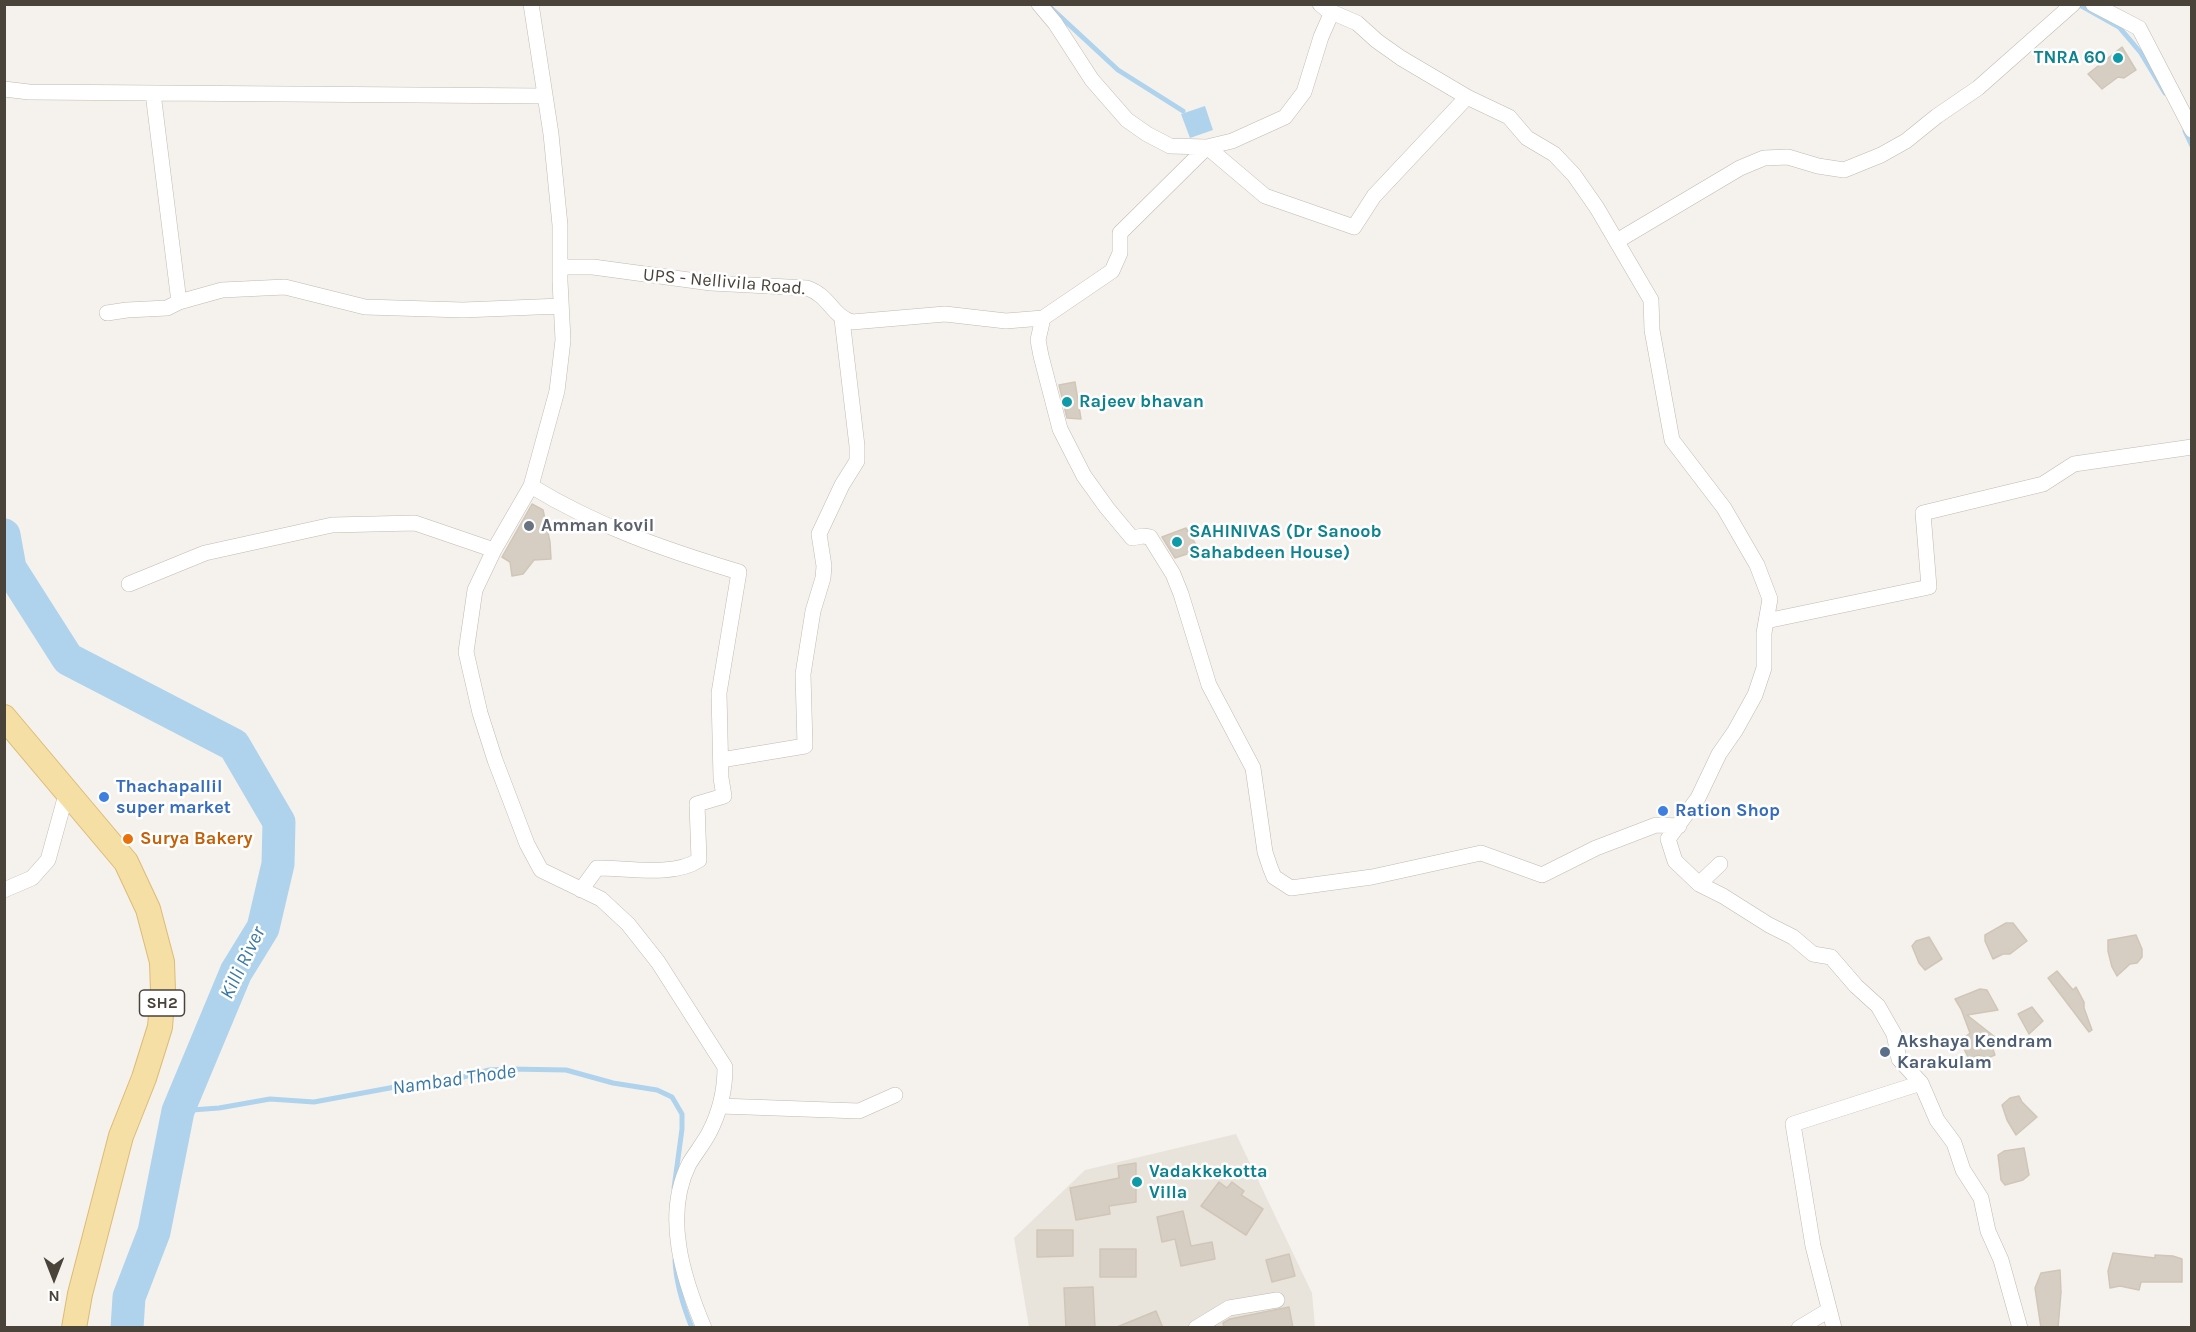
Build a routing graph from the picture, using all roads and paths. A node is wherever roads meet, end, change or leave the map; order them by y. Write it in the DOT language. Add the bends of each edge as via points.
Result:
graph roads {
  1 [pos="531,4"];
  2 [pos="1039,4"];
  3 [pos="2073,4"];
  4 [pos="2093,4"];
  5 [pos="1326,8"];
  6 [pos="4,88"];
  7 [pos="153,93"];
  8 [pos="545,96"];
  9 [pos="1467,97"];
  10 [pos="2192,130"];
  11 [pos="1207,147"];
  12 [pos="1617,241"];
  13 [pos="560,267"];
  14 [pos="179,302"];
  15 [pos="561,306"];
  16 [pos="107,313"];
  17 [pos="1043,318"];
  18 [pos="842,319"];
  19 [pos="2192,447"];
  20 [pos="531,486"];
  21 [pos="494,550"];
  22 [pos="129,584"];
  23 [pos="1766,621"];
  24 [pos="4,717"];
  25 [pos="720,760"];
  26 [pos="67,791"];
  27 [pos="1678,826"];
  28 [pos="1720,864"];
  29 [pos="1698,884"];
  30 [pos="4,890"];
  31 [pos="581,890"];
  32 [pos="1921,1083"];
  33 [pos="895,1095"];
  34 [pos="720,1106"];
  35 [pos="1277,1300"];
  36 [pos="1829,1310"];
  37 [pos="74,1328"];
  38 [pos="704,1328"];
  39 [pos="1196,1328"];
  40 [pos="1799,1328"];
  41 [pos="1833,1328"];
  42 [pos="2020,1328"];
  1 -- 8 [label="street"];
  2 -- 11 [label="street" via="1092,80 1127,120 1170,146"];
  3 -- 12 [label="street" via="1978,88 1881,155 1844,170 1788,157 1764,158 1740,168"];
  4 -- 10 [label="street" via="2139,28"];
  5 -- 9 [label="street" via="1357,23 1401,58"];
  5 -- 11 [label="street" via="1304,93 1285,117 1232,141"];
  6 -- 7 [label="street" via="29,93"];
  7 -- 8 [label="street"];
  7 -- 14 [label="street"];
  8 -- 13 [label="street" via="560,225"];
  9 -- 11 [label="street" via="1374,196 1354,227 1265,196"];
  9 -- 12 [label="street" via="1509,117 1527,138 1554,154 1574,175"];
  11 -- 17 [label="street" via="1120,233 1120,253 1112,271"];
  12 -- 23 [label="street" via="1651,300 1652,330 1672,440 1724,508 1757,565 1770,599"];
  13 -- 15 [label="street"];
  13 -- 18 [label="street, UPS - Nellivila Road." via="592,267 711,283 807,288 819,292"];
  14 -- 15 [label="street" via="222,290 285,287 365,307"];
  14 -- 16 [label="street" via="167,308"];
  15 -- 20 [label="street" via="563,340 557,391"];
  17 -- 18 [label="street" via="1006,321 945,314 867,322"];
  17 -- 27 [label="street" via="1038,340 1060,429 1084,476 1107,508 1132,538 1149,537 1173,574 1209,685 1253,768 1265,852 1274,877 1291,888 1326,884 1481,853 1542,875 1596,848 1656,825"];
  18 -- 25 [label="street" via="857,461 819,534 824,566 803,674 805,746"];
  19 -- 23 [label="street" via="2074,464 2043,484 1923,513 1929,587"];
  20 -- 21 [label="street"];
  20 -- 25 [label="street" via="613,530 739,572 719,693"];
  21 -- 22 [label="street" via="416,523 332,525 205,553"];
  21 -- 31 [label="street" via="475,590 466,652 480,713 527,844 541,870"];
  23 -- 27 [label="street" via="1764,668 1755,695 1698,798"];
  24 -- 26 [label="main road, SH2"];
  25 -- 31 [label="street" via="724,796 697,804 699,860 664,870 597,868"];
  26 -- 30 [label="street" via="48,860 32,878"];
  26 -- 37 [label="main road, SH2" via="126,862 148,909 162,962 163,991 160,1027 121,1136"];
  27 -- 29 [label="street" via="1668,838 1675,861"];
  28 -- 29 [label="street"];
  29 -- 32 [label="street" via="1793,937 1813,954 1831,957 1878,1006 1894,1034 1899,1059"];
  31 -- 34 [label="street" via="601,899 628,924 658,962 724,1067"];
  32 -- 36 [label="street" via="1793,1124 1813,1246"];
  32 -- 42 [label="street" via="1963,1170 1981,1198"];
  33 -- 34 [label="street" via="859,1111"];
  34 -- 38 [label="street" via="689,1166 677,1203 679,1249"];
  35 -- 39 [label="street" via="1229,1308"];
  36 -- 40 [label="street"];
  36 -- 41 [label="street"];
}
